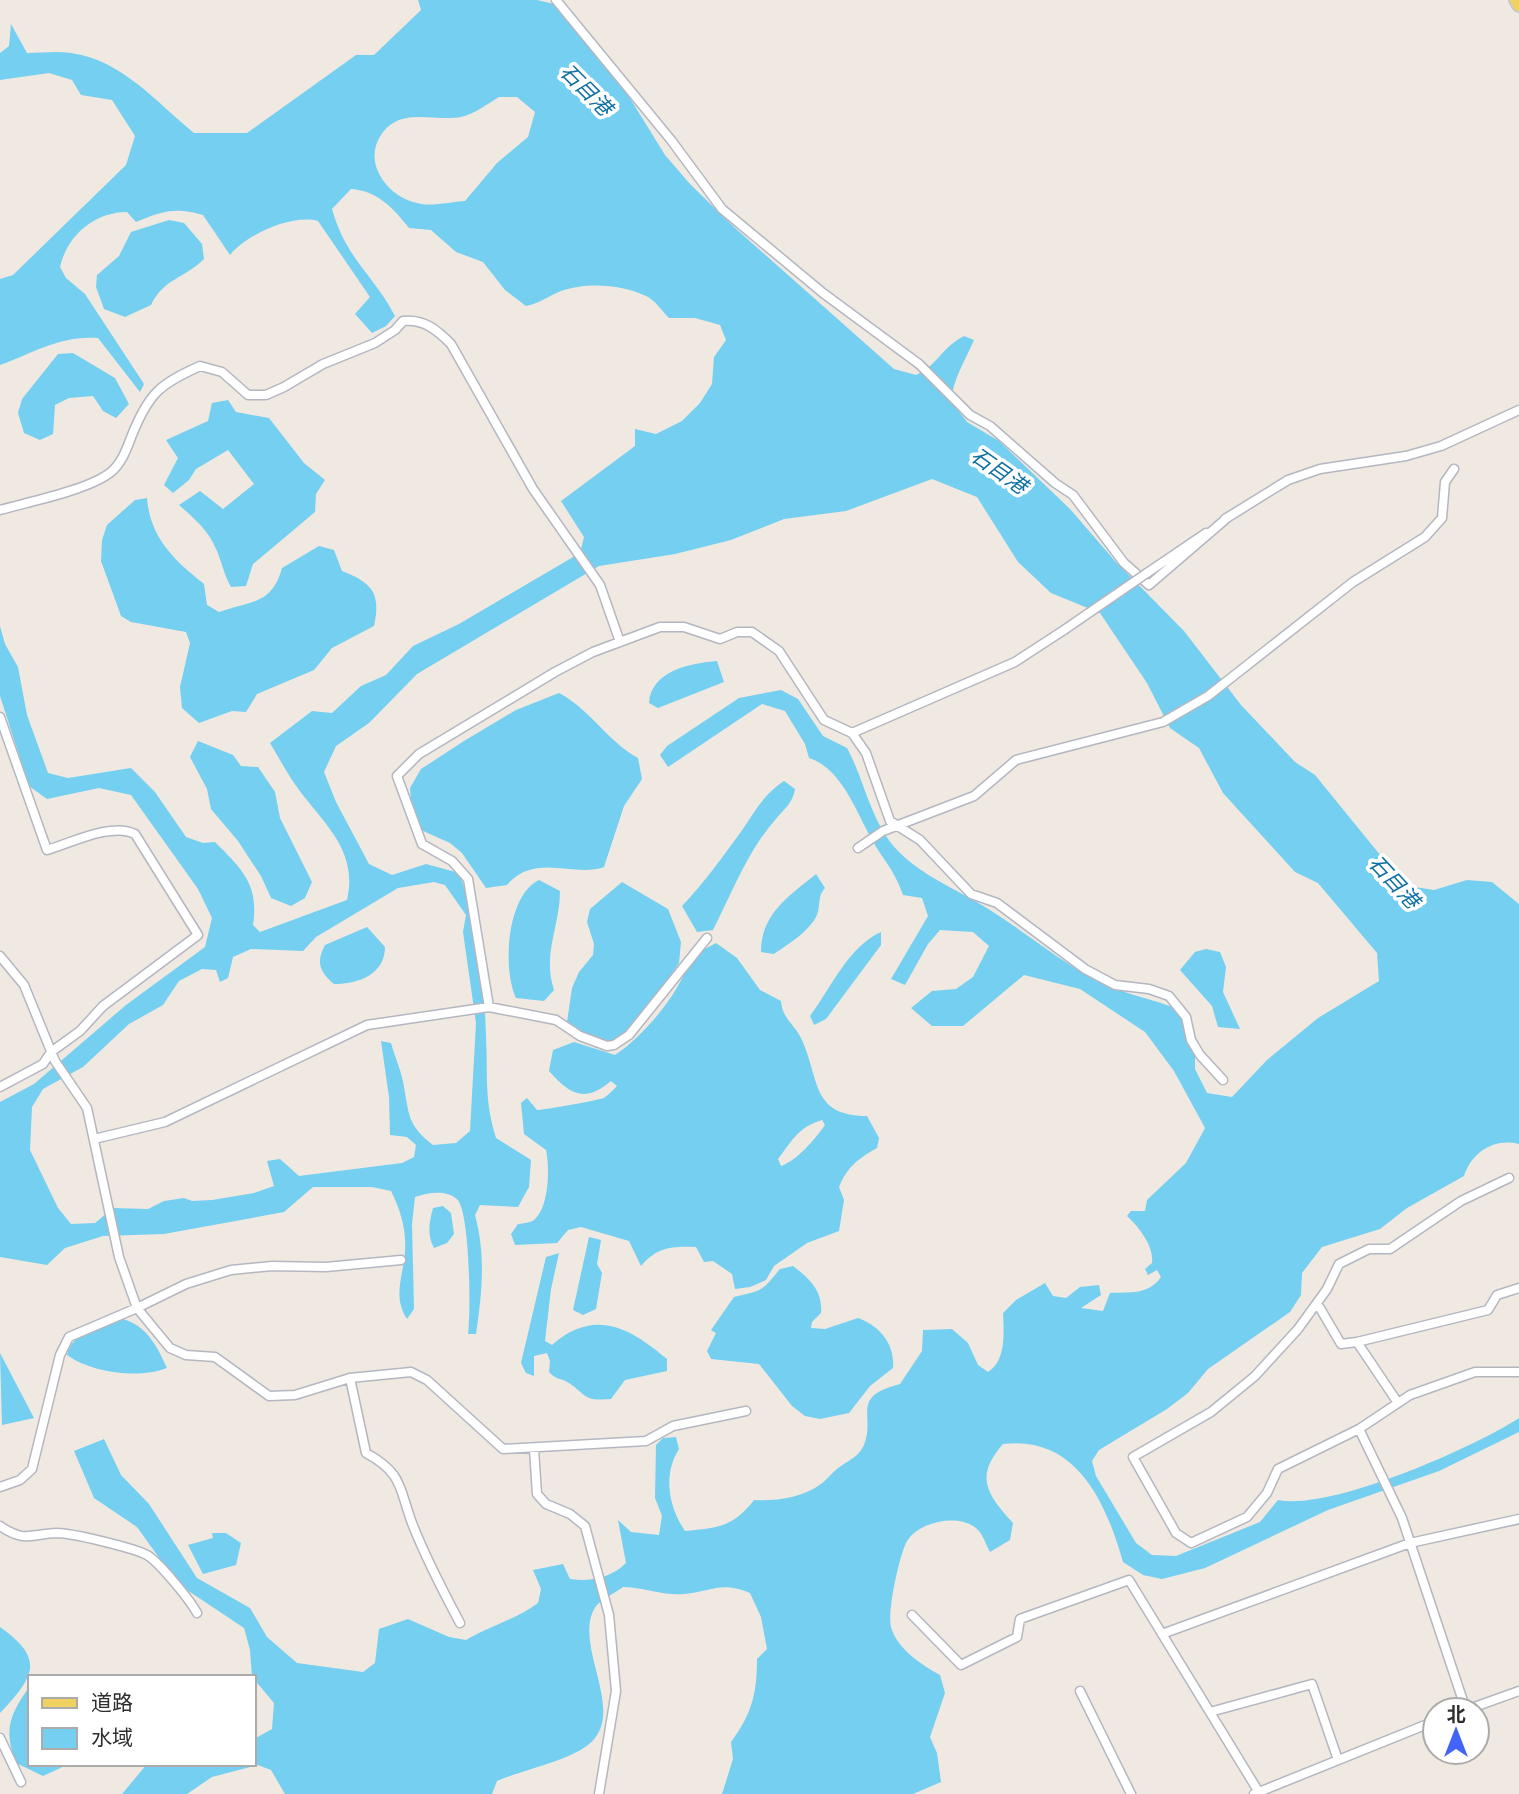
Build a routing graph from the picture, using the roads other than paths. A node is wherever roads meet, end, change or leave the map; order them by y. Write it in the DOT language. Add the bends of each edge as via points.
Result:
graph roads {
  1 [pos="556,0"];
  2 [pos="1516,0"];
  3 [pos="1519,5"];
  4 [pos="1519,410"];
  5 [pos="1454,469"];
  6 [pos="0,510"];
  7 [pos="1227,518"];
  8 [pos="620,642"];
  9 [pos="0,717"];
  10 [pos="852,733"];
  11 [pos="897,825"];
  12 [pos="858,848"];
  13 [pos="707,938"];
  14 [pos="0,956"];
  15 [pos="489,1007"];
  16 [pos="51,1052"];
  17 [pos="1223,1080"];
  18 [pos="0,1087"];
  19 [pos="94,1139"];
  20 [pos="1509,1178"];
  21 [pos="401,1259"];
  22 [pos="1519,1288"];
  23 [pos="1317,1303"];
  24 [pos="137,1308"];
  25 [pos="1357,1342"];
  26 [pos="1519,1372"];
  27 [pos="350,1378"];
  28 [pos="1398,1403"];
  29 [pos="746,1411"];
  30 [pos="1359,1429"];
  31 [pos="534,1449"];
  32 [pos="0,1487"];
  33 [pos="1519,1519"];
  34 [pos="0,1526"];
  35 [pos="1410,1543"];
  36 [pos="197,1613"];
  37 [pos="912,1615"];
  38 [pos="460,1623"];
  39 [pos="1162,1634"];
  40 [pos="1080,1691"];
  41 [pos="1519,1691"];
  42 [pos="1461,1696"];
  43 [pos="1491,1701"];
  44 [pos="1210,1712"];
  45 [pos="1421,1727"];
  46 [pos="0,1738"];
  47 [pos="1338,1760"];
  48 [pos="21,1782"];
  49 [pos="1257,1793"];
  50 [pos="599,1794"];
  51 [pos="1131,1794"];
  1 -- 7 [label="street" via="722,209 823,293 919,364 971,415 1073,495 1124,563 1149,585"];
  2 -- 3 [label="main road"];
  4 -- 7 [label="street" via="1441,446 1320,469 1288,480"];
  5 -- 11 [label="street" via="1445,482 1442,518 1424,537 1353,582 1208,696 1169,719 1016,760 974,796"];
  6 -- 8 [label="street" via="65,492 110,473 122,459 156,391 188,371 200,366 222,372 248,395 266,395 375,343 403,321 418,320 450,344 533,489 600,585"];
  7 -- 10 [label="street, bridge" via="1014,662"];
  8 -- 10 [label="street" via="660,627 684,627 720,639 752,632 779,651 824,720"];
  8 -- 15 [label="street" via="503,702 419,754 397,776 422,844 452,861 468,879"];
  9 -- 16 [label="street" via="47,850 111,831 125,829 135,834 198,935 103,1006"];
  10 -- 11 [label="street" via="866,753 890,821"];
  11 -- 12 [label="street"];
  11 -- 17 [label="street" via="920,840 971,894 997,903 1085,969 1115,985 1169,996 1186,1017 1200,1055"];
  13 -- 15 [label="street" via="629,1035 614,1045 594,1042 555,1020"];
  14 -- 16 [label="street" via="24,985"];
  15 -- 19 [label="street" via="368,1025 165,1122"];
  16 -- 18 [label="street" via="43,1064"];
  16 -- 19 [label="street" via="87,1108"];
  19 -- 24 [label="street" via="119,1257"];
  20 -- 23 [label="street" via="1461,1201 1390,1249 1369,1249 1339,1264"];
  21 -- 24 [label="street" via="232,1270 186,1284"];
  22 -- 25 [label="street" via="1497,1295 1488,1310"];
  23 -- 25 [label="street" via="1341,1344"];
  23 -- 30 [label="street" via="1255,1377 1211,1412 1133,1457 1176,1533 1191,1543 1247,1517 1267,1493 1278,1469"];
  24 -- 27 [label="street" via="170,1348 187,1355 215,1357 269,1396 295,1395"];
  24 -- 32 [label="street" via="69,1337 60,1355 32,1469 20,1480"];
  25 -- 28 [label="street"];
  26 -- 28 [label="street" via="1475,1372"];
  27 -- 31 [label="street" via="411,1372 427,1380 503,1449"];
  27 -- 38 [label="street" via="366,1453 396,1477"];
  28 -- 30 [label="street"];
  29 -- 31 [label="street" via="673,1426 646,1441"];
  30 -- 35 [label="street"];
  31 -- 50 [label="street" via="537,1494 585,1526 609,1615 616,1692"];
  33 -- 35 [label="street"];
  34 -- 36 [label="street" via="19,1537 77,1535 150,1557"];
  35 -- 39 [label="street"];
  35 -- 42 [label="street"];
  37 -- 39 [label="street" via="961,1665 1017,1637 1020,1619 1129,1580"];
  39 -- 44 [label="street"];
  40 -- 51 [label="street"];
  41 -- 43 [label="street"];
  44 -- 47 [label="street" via="1312,1684"];
  44 -- 49 [label="street"];
  45 -- 47 [label="street"];
  46 -- 48 [label="street"];
  47 -- 49 [label="street"];
}
